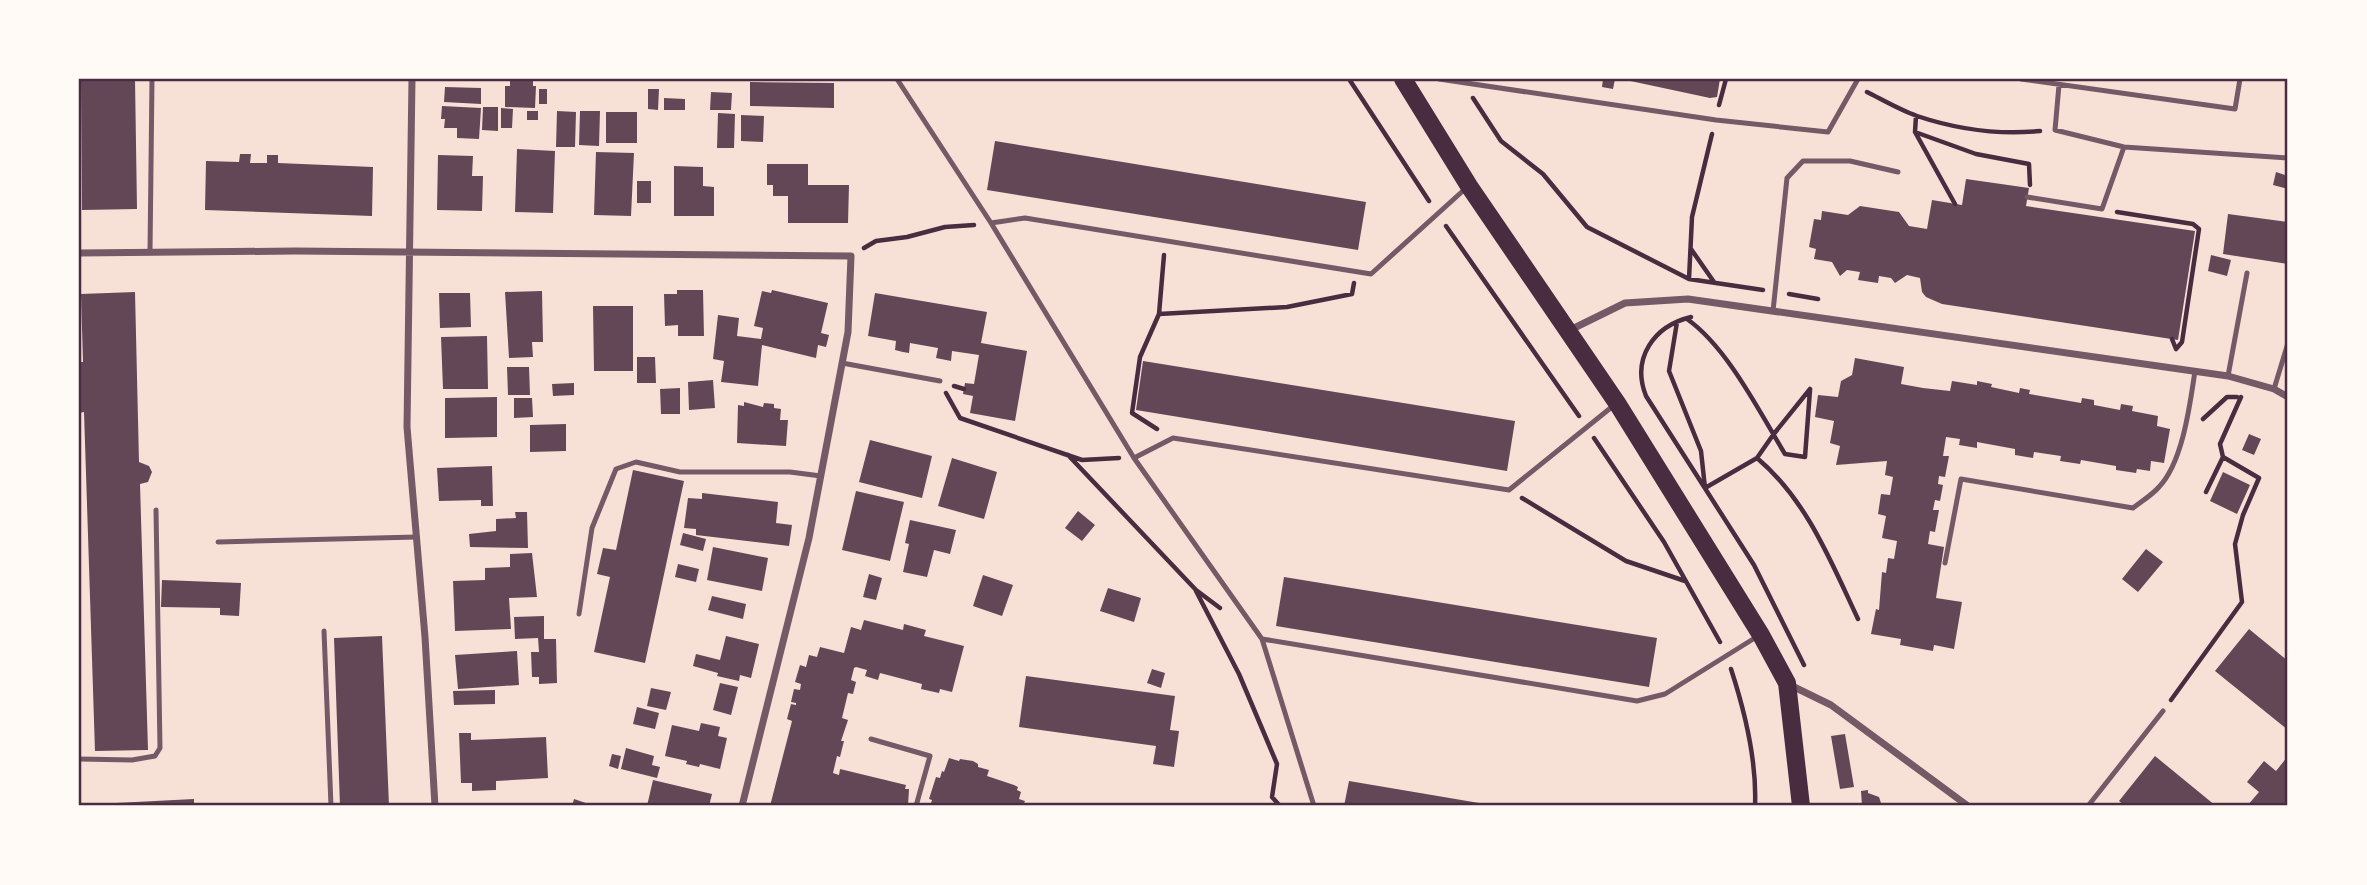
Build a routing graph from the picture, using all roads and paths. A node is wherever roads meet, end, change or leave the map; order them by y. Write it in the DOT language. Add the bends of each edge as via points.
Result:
graph roads {
  1 [pos="152,79"];
  2 [pos="412,79"];
  3 [pos="897,79"];
  4 [pos="1349,79"];
  5 [pos="1402,79"];
  6 [pos="1439,79"];
  7 [pos="1726,79"];
  8 [pos="1858,79"];
  9 [pos="2021,79"];
  10 [pos="2240,79"];
  11 [pos="1463,82"];
  12 [pos="2059,85"];
  13 [pos="1854,86"];
  14 [pos="1916,116"];
  15 [pos="1716,120"];
  16 [pos="2055,130"];
  17 [pos="1915,132"];
  18 [pos="2124,147"];
  19 [pos="2288,158"];
  20 [pos="1898,172"];
  21 [pos="1469,186"];
  22 [pos="2027,197"];
  23 [pos="2041,200"];
  24 [pos="1955,204"];
  25 [pos="2102,209"];
  26 [pos="1437,213"];
  27 [pos="991,223"];
  28 [pos="876,241"];
  29 [pos="1691,249"];
  30 [pos="149,252"];
  31 [pos="408,252"];
  32 [pos="79,253"];
  33 [pos="1162,263"];
  34 [pos="2247,273"];
  35 [pos="1714,283"];
  36 [pos="1352,294"];
  37 [pos="1773,311"];
  38 [pos="1159,314"];
  39 [pos="1686,318"];
  40 [pos="1677,321"];
  41 [pos="1569,331"];
  42 [pos="2172,339"];
  43 [pos="2288,342"];
  44 [pos="2176,349"];
  45 [pos="2179,356"];
  46 [pos="842,363"];
  47 [pos="2195,371"];
  48 [pos="2228,376"];
  49 [pos="940,381"];
  50 [pos="2274,389"];
  51 [pos="2241,397"];
  52 [pos="2249,397"];
  53 [pos="2288,397"];
  54 [pos="1617,403"];
  55 [pos="2188,415"];
  56 [pos="1587,427"];
  57 [pos="1773,435"];
  58 [pos="1172,438"];
  59 [pos="1068,455"];
  60 [pos="2223,457"];
  61 [pos="1134,458"];
  62 [pos="1757,458"];
  63 [pos="821,476"];
  64 [pos="1509,491"];
  65 [pos="2206,492"];
  66 [pos="156,510"];
  67 [pos="417,537"];
  68 [pos="218,542"];
  69 [pos="1945,563"];
  70 [pos="1686,581"];
  71 [pos="1196,590"];
  72 [pos="579,614"];
  73 [pos="1229,614"];
  74 [pos="1858,619"];
  75 [pos="324,631"];
  76 [pos="1761,635"];
  77 [pos="1262,639"];
  78 [pos="1727,655"];
  79 [pos="1787,683"];
  80 [pos="2163,711"];
  81 [pos="870,739"];
  82 [pos="79,759"];
  83 [pos="1272,797"];
  84 [pos="331,806"];
  85 [pos="435,806"];
  86 [pos="742,806"];
  87 [pos="916,806"];
  88 [pos="1269,806"];
  89 [pos="1280,806"];
  90 [pos="1314,806"];
  91 [pos="1755,806"];
  92 [pos="1801,806"];
  93 [pos="1968,806"];
  94 [pos="2088,806"];
  1 -- 30 [label="lane"];
  2 -- 31 [label="street"];
  3 -- 27 [label="lane"];
  4 -- 26 [label="path"];
  5 -- 21 [label="main road"];
  6 -- 11 [label="lane"];
  7 -- 15 [label="path"];
  8 -- 13 [label="lane"];
  9 -- 12 [label="lane"];
  10 -- 12 [label="lane" via="2235,109"];
  11 -- 15 [label="lane"];
  11 -- 29 [label="path" via="1501,141 1543,174 1587,227 1689,279"];
  12 -- 16 [label="lane"];
  13 -- 14 [label="path"];
  13 -- 15 [label="lane" via="1828,132"];
  14 -- 16 [label="path" via="1971,129"];
  14 -- 17 [label="path"];
  15 -- 29 [label="path" via="1692,217"];
  16 -- 18 [label="lane"];
  17 -- 23 [label="path" via="1976,154 2029,164 2029,184"];
  17 -- 24 [label="path"];
  18 -- 19 [label="lane"];
  18 -- 25 [label="lane"];
  20 -- 37 [label="lane" via="1850,161 1803,161 1787,178"];
  21 -- 26 [label="lane"];
  21 -- 41 [label="main road"];
  22 -- 23 [label="lane"];
  23 -- 25 [label="lane"];
  25 -- 44 [label="path" via="2193,223 2199,229 2182,342"];
  26 -- 27 [label="lane" via="1371,274 1025,218"];
  26 -- 56 [label="path"];
  27 -- 28 [label="path"];
  27 -- 61 [label="lane"];
  29 -- 35 [label="path"];
  30 -- 31 [label="street"];
  30 -- 32 [label="street"];
  31 -- 46 [label="street" via="851,256"];
  31 -- 67 [label="street" via="407,427"];
  33 -- 38 [label="path"];
  34 -- 48 [label="lane"];
  36 -- 38 [label="path" via="1287,307"];
  37 -- 41 [label="street" via="1688,299 1625,303"];
  37 -- 47 [label="street"];
  38 -- 58 [label="path" via="1140,357 1132,413"];
  39 -- 57 [label="path" via="1702,329 1727,362"];
  40 -- 62 [label="path" via="1669,371 1701,451 1704,488"];
  41 -- 54 [label="main road"];
  42 -- 44 [label="path"];
  43 -- 50 [label="lane"];
  44 -- 45 [label="path"];
  46 -- 49 [label="lane"];
  46 -- 63 [label="street"];
  47 -- 48 [label="street"];
  47 -- 55 [label="lane"];
  48 -- 50 [label="street"];
  49 -- 59 [label="path" via="960,418"];
  50 -- 53 [label="street"];
  51 -- 52 [label="path"];
  51 -- 55 [label="path" via="2227,397 2204,420"];
  51 -- 60 [label="path" via="2220,444"];
  54 -- 56 [label="lane"];
  54 -- 76 [label="main road"];
  55 -- 69 [label="lane" via="2176,457 2161,486 2133,508 1961,480"];
  56 -- 64 [label="lane"];
  56 -- 70 [label="path"];
  57 -- 57 [label="path" via="1785,454 1805,457 1810,389"];
  57 -- 62 [label="path"];
  58 -- 61 [label="lane"];
  58 -- 64 [label="lane"];
  59 -- 61 [label="path" via="1082,460"];
  59 -- 71 [label="path"];
  60 -- 65 [label="path"];
  60 -- 80 [label="path" via="2259,478 2242,514 2235,544 2242,602"];
  61 -- 77 [label="lane"];
  62 -- 74 [label="path" via="1783,482 1810,521"];
  63 -- 72 [label="lane" via="680,472 636,462 616,469 592,528"];
  63 -- 86 [label="street"];
  64 -- 70 [label="path" via="1626,561"];
  66 -- 82 [label="lane" via="160,748 155,756 132,760"];
  67 -- 68 [label="lane"];
  67 -- 85 [label="street"];
  70 -- 78 [label="path"];
  71 -- 73 [label="path"];
  71 -- 83 [label="path" via="1239,674 1277,764"];
  75 -- 84 [label="lane"];
  76 -- 78 [label="lane"];
  76 -- 79 [label="main road"];
  77 -- 78 [label="lane" via="1637,701 1665,694"];
  77 -- 90 [label="lane"];
  78 -- 91 [label="path" via="1742,704"];
  79 -- 92 [label="main road"];
  79 -- 93 [label="street" via="1831,705"];
  80 -- 94 [label="lane"];
  81 -- 87 [label="lane" via="930,756"];
  83 -- 88 [label="path"];
  83 -- 89 [label="path"];
}
